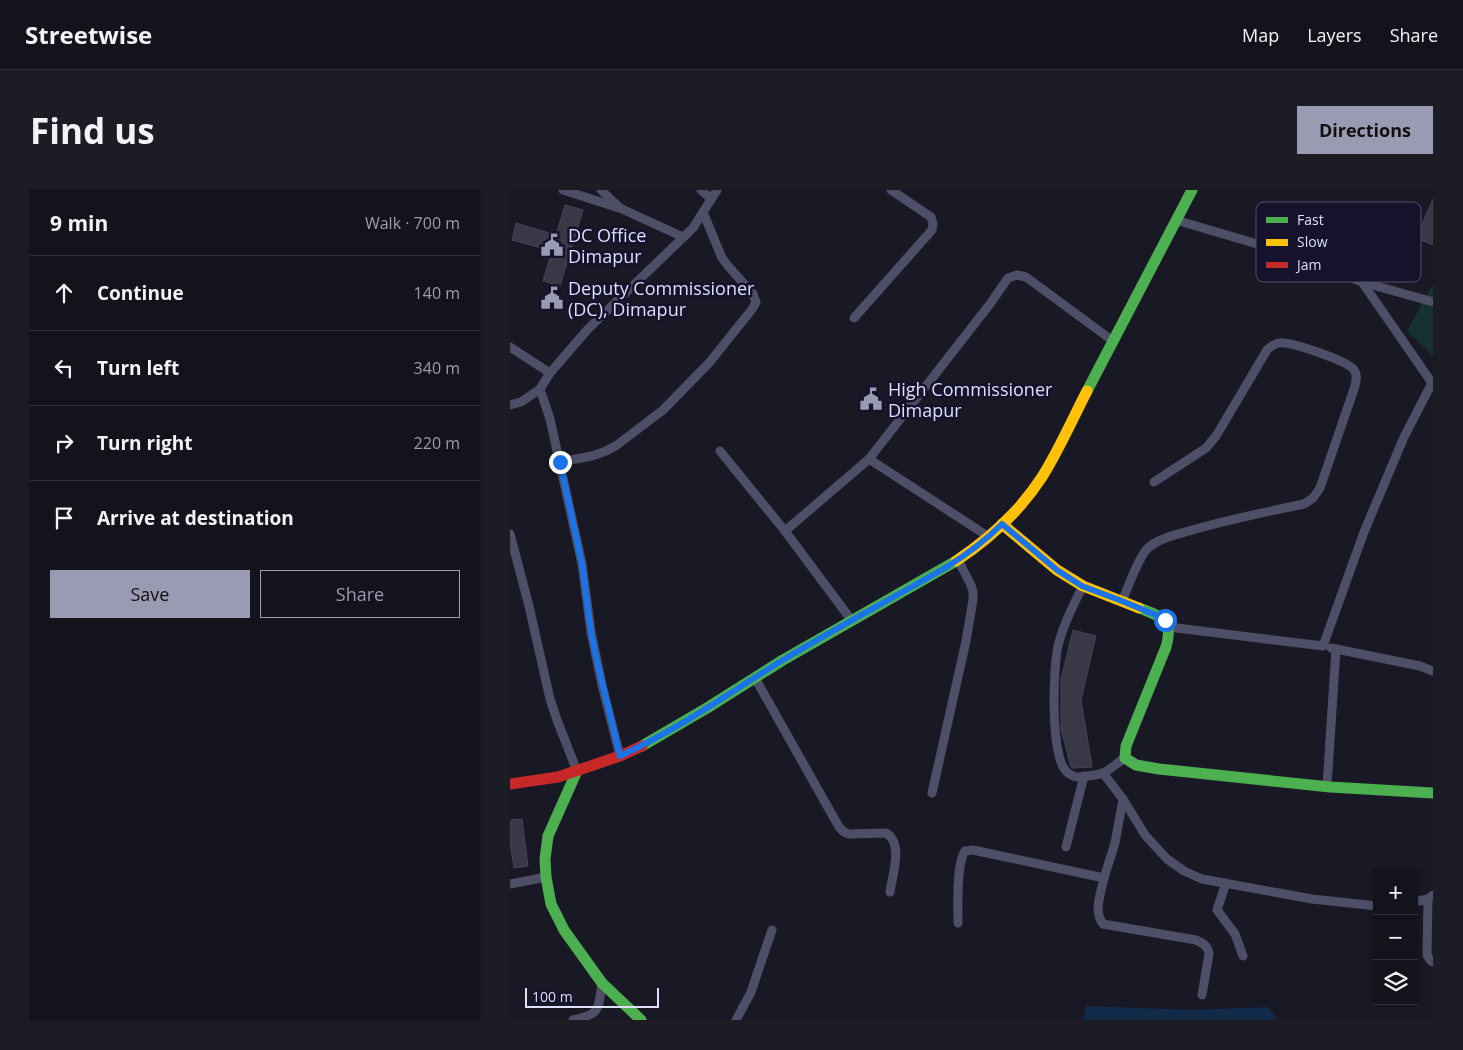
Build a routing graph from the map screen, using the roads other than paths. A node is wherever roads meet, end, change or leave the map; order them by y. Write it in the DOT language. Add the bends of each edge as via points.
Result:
graph roads {
  1 [pos="563,190"];
  2 [pos="601,190"];
  3 [pos="701,190"];
  4 [pos="717,190"];
  5 [pos="891,190"];
  6 [pos="1192,190"];
  7 [pos="711,199"];
  8 [pos="622,209"];
  9 [pos="703,212"];
  10 [pos="1176,220"];
  11 [pos="683,237"];
  12 [pos="1256,244"];
  13 [pos="1362,282"];
  14 [pos="1433,302"];
  15 [pos="854,318"];
  16 [pos="1114,341"];
  17 [pos="510,347"];
  18 [pos="550,373"];
  19 [pos="1432,384"];
  20 [pos="540,389"];
  21 [pos="510,405"];
  22 [pos="720,451"];
  23 [pos="869,459"];
  24 [pos="560,462"];
  25 [pos="1154,482"];
  26 [pos="1002,524"];
  27 [pos="785,531"];
  28 [pos="510,534"];
  29 [pos="989,537"];
  30 [pos="958,560"];
  31 [pos="1082,586"];
  32 [pos="1122,601"];
  33 [pos="852,621"];
  34 [pos="1169,627"];
  35 [pos="1323,646"];
  36 [pos="1336,649"];
  37 [pos="1433,671"];
  38 [pos="756,678"];
  39 [pos="620,756"];
  40 [pos="1125,758"];
  41 [pos="577,771"];
  42 [pos="1103,773"];
  43 [pos="1084,776"];
  44 [pos="510,784"];
  45 [pos="1327,786"];
  46 [pos="932,793"];
  47 [pos="1433,793"];
  48 [pos="1123,799"];
  49 [pos="1066,847"];
  50 [pos="546,877"];
  51 [pos="1104,878"];
  52 [pos="1226,883"];
  53 [pos="510,884"];
  54 [pos="890,892"];
  55 [pos="1430,897"];
  56 [pos="1418,901"];
  57 [pos="1373,906"];
  58 [pos="958,923"];
  59 [pos="772,930"];
  60 [pos="1242,956"];
  61 [pos="1433,962"];
  62 [pos="602,984"];
  63 [pos="1202,995"];
  64 [pos="573,1020"];
  65 [pos="642,1020"];
  66 [pos="736,1020"];
  1 -- 8 [label="street"];
  2 -- 8 [label="street"];
  3 -- 7 [label="street"];
  4 -- 7 [label="street"];
  5 -- 15 [label="street" via="931,217 932,230"];
  6 -- 10 [label="main road"];
  7 -- 9 [label="street"];
  8 -- 11 [label="street"];
  9 -- 11 [label="street"];
  9 -- 24 [label="street" via="722,258 753,294 756,302 753,308 709,364 663,410 606,451"];
  10 -- 12 [label="street"];
  10 -- 16 [label="main road"];
  11 -- 18 [label="street" via="588,329"];
  13 -- 14 [label="street"];
  13 -- 19 [label="street"];
  16 -- 23 [label="street" via="1026,276 1008,278"];
  16 -- 26 [label="main road" via="1042,477"];
  17 -- 18 [label="street"];
  18 -- 20 [label="street"];
  19 -- 35 [label="street" via="1404,437 1364,532"];
  20 -- 21 [label="street" via="521,402"];
  20 -- 24 [label="street"];
  22 -- 27 [label="street"];
  23 -- 27 [label="street"];
  23 -- 29 [label="street"];
  24 -- 39 [label="street" via="582,564 593,642"];
  25 -- 32 [label="street" via="1206,448 1273,344 1295,345 1344,362 1356,372 1355,386 1320,488 1313,498 1304,504 1228,520 1157,542 1146,549"];
  26 -- 29 [label="main road"];
  26 -- 31 [label="main road" via="1057,570"];
  27 -- 33 [label="street"];
  28 -- 41 [label="street" via="550,699"];
  29 -- 30 [label="main road"];
  30 -- 33 [label="main road"];
  30 -- 46 [label="street" via="971,585 973,600"];
  31 -- 32 [label="main road"];
  31 -- 43 [label="street" via="1058,646 1053,702 1061,766 1075,777"];
  32 -- 34 [label="main road" via="1156,615"];
  33 -- 38 [label="main road"];
  34 -- 35 [label="street"];
  34 -- 40 [label="main road" via="1166,647 1126,746"];
  35 -- 36 [label="street"];
  36 -- 37 [label="street"];
  36 -- 45 [label="street"];
  38 -- 39 [label="main road" via="652,741"];
  38 -- 54 [label="street" via="839,827 849,834 886,833 894,841 896,852"];
  39 -- 41 [label="main road"];
  40 -- 42 [label="street"];
  40 -- 45 [label="main road" via="1136,765 1160,769"];
  41 -- 44 [label="main road"];
  41 -- 50 [label="main road" via="548,836"];
  42 -- 43 [label="street"];
  42 -- 48 [label="street"];
  43 -- 49 [label="street"];
  45 -- 47 [label="main road"];
  48 -- 51 [label="street" via="1115,843"];
  48 -- 52 [label="street" via="1145,835 1167,859 1184,872"];
  50 -- 53 [label="street"];
  50 -- 62 [label="main road" via="551,904 564,930"];
  51 -- 58 [label="street" via="973,850 965,851 961,856"];
  51 -- 63 [label="street" via="1098,911 1103,924 1196,940 1208,948"];
  52 -- 57 [label="street" via="1312,899"];
  52 -- 60 [label="street" via="1217,910 1235,934"];
  55 -- 56 [label="street"];
  55 -- 61 [label="street" via="1427,955"];
  59 -- 66 [label="street" via="751,992"];
  62 -- 64 [label="street" via="599,1006 594,1014"];
  62 -- 65 [label="main road"];
}
